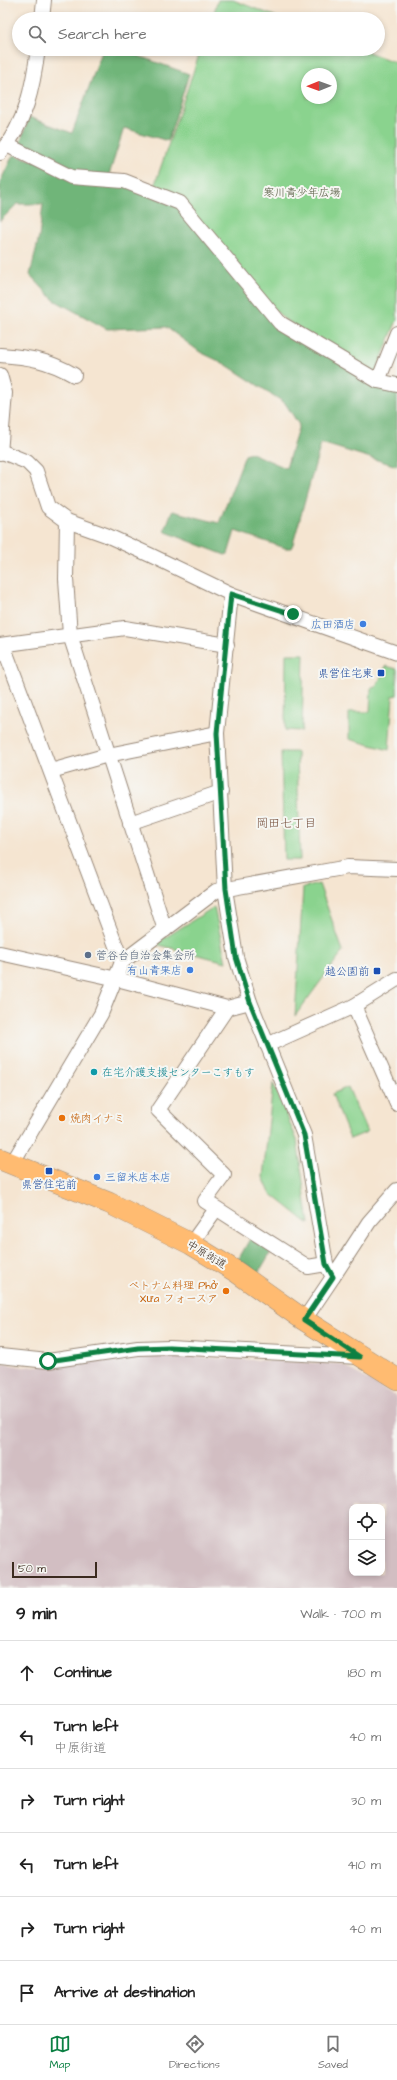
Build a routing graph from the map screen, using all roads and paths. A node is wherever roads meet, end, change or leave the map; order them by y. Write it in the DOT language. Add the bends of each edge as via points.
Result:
graph roads {
  1 [pos="44,0"];
  2 [pos="43,12"];
  3 [pos="37,56"];
  4 [pos="4,149"];
  5 [pos="397,333"];
  6 [pos="0,355"];
  7 [pos="0,375"];
  8 [pos="74,375"];
  9 [pos="378,381"];
  10 [pos="397,385"];
  11 [pos="0,451"];
  12 [pos="67,521"];
  13 [pos="231,594"];
  14 [pos="70,635"];
  15 [pos="2,645"];
  16 [pos="227,645"];
  17 [pos="397,653"];
  18 [pos="217,733"];
  19 [pos="108,755"];
  20 [pos="51,771"];
  21 [pos="221,792"];
  22 [pos="130,823"];
  23 [pos="397,869"];
  24 [pos="226,889"];
  25 [pos="165,930"];
  26 [pos="0,952"];
  27 [pos="122,962"];
  28 [pos="117,979"];
  29 [pos="397,979"];
  30 [pos="250,1002"];
  31 [pos="354,1006"];
  32 [pos="227,1008"];
  33 [pos="267,1045"];
  34 [pos="397,1104"];
  35 [pos="4,1159"];
  36 [pos="397,1190"];
  37 [pos="216,1209"];
  38 [pos="191,1244"];
  39 [pos="326,1264"];
  40 [pos="333,1277"];
  41 [pos="304,1320"];
  42 [pos="0,1356"];
  43 [pos="360,1357"];
  44 [pos="397,1379"];
  1 -- 2 [label="street"];
  3 -- 4 [label="street" via="27,107"];
  4 -- 9 [label="street" via="71,177 124,181 180,203 280,323"];
  5 -- 9 [label="street"];
  6 -- 8 [label="street" via="42,360"];
  7 -- 11 [label="street" via="5,393"];
  9 -- 10 [label="street"];
  11 -- 12 [label="street" via="27,462 36,471 48,507"];
  12 -- 13 [label="street" via="137,549"];
  12 -- 14 [label="street" via="66,579"];
  13 -- 16 [label="street"];
  13 -- 17 [label="street"];
  14 -- 15 [label="street"];
  14 -- 16 [label="street" via="125,628"];
  14 -- 19 [label="street"];
  15 -- 20 [label="street"];
  16 -- 18 [label="street"];
  18 -- 19 [label="street"];
  18 -- 21 [label="street"];
  19 -- 20 [label="street"];
  19 -- 22 [label="street"];
  20 -- 27 [label="street"];
  21 -- 22 [label="street"];
  21 -- 24 [label="street"];
  22 -- 25 [label="street"];
  23 -- 24 [label="street" via="348,867"];
  24 -- 25 [label="street" via="216,891"];
  24 -- 30 [label="street" via="236,957"];
  25 -- 27 [label="street"];
  26 -- 28 [label="street"];
  27 -- 28 [label="street"];
  28 -- 32 [label="street"];
  28 -- 35 [label="street" via="101,1014"];
  29 -- 31 [label="street"];
  30 -- 32 [label="street"];
  30 -- 33 [label="street"];
  31 -- 33 [label="street"];
  31 -- 34 [label="street"];
  32 -- 37 [label="street" via="158,1110 224,1175 205,1201"];
  33 -- 39 [label="street" via="304,1135"];
  35 -- 38 [label="main road, 中原街道" via="109,1203"];
  36 -- 40 [label="street" via="369,1222"];
  37 -- 38 [label="street"];
  37 -- 39 [label="street" via="308,1267"];
  38 -- 41 [label="main road, 中原街道" via="235,1271"];
  39 -- 40 [label="street"];
  40 -- 41 [label="street"];
  41 -- 43 [label="main road, 中原街道"];
  42 -- 43 [label="street" via="48,1361 138,1348 169,1347"];
  43 -- 44 [label="main road, 中原街道"];
}
